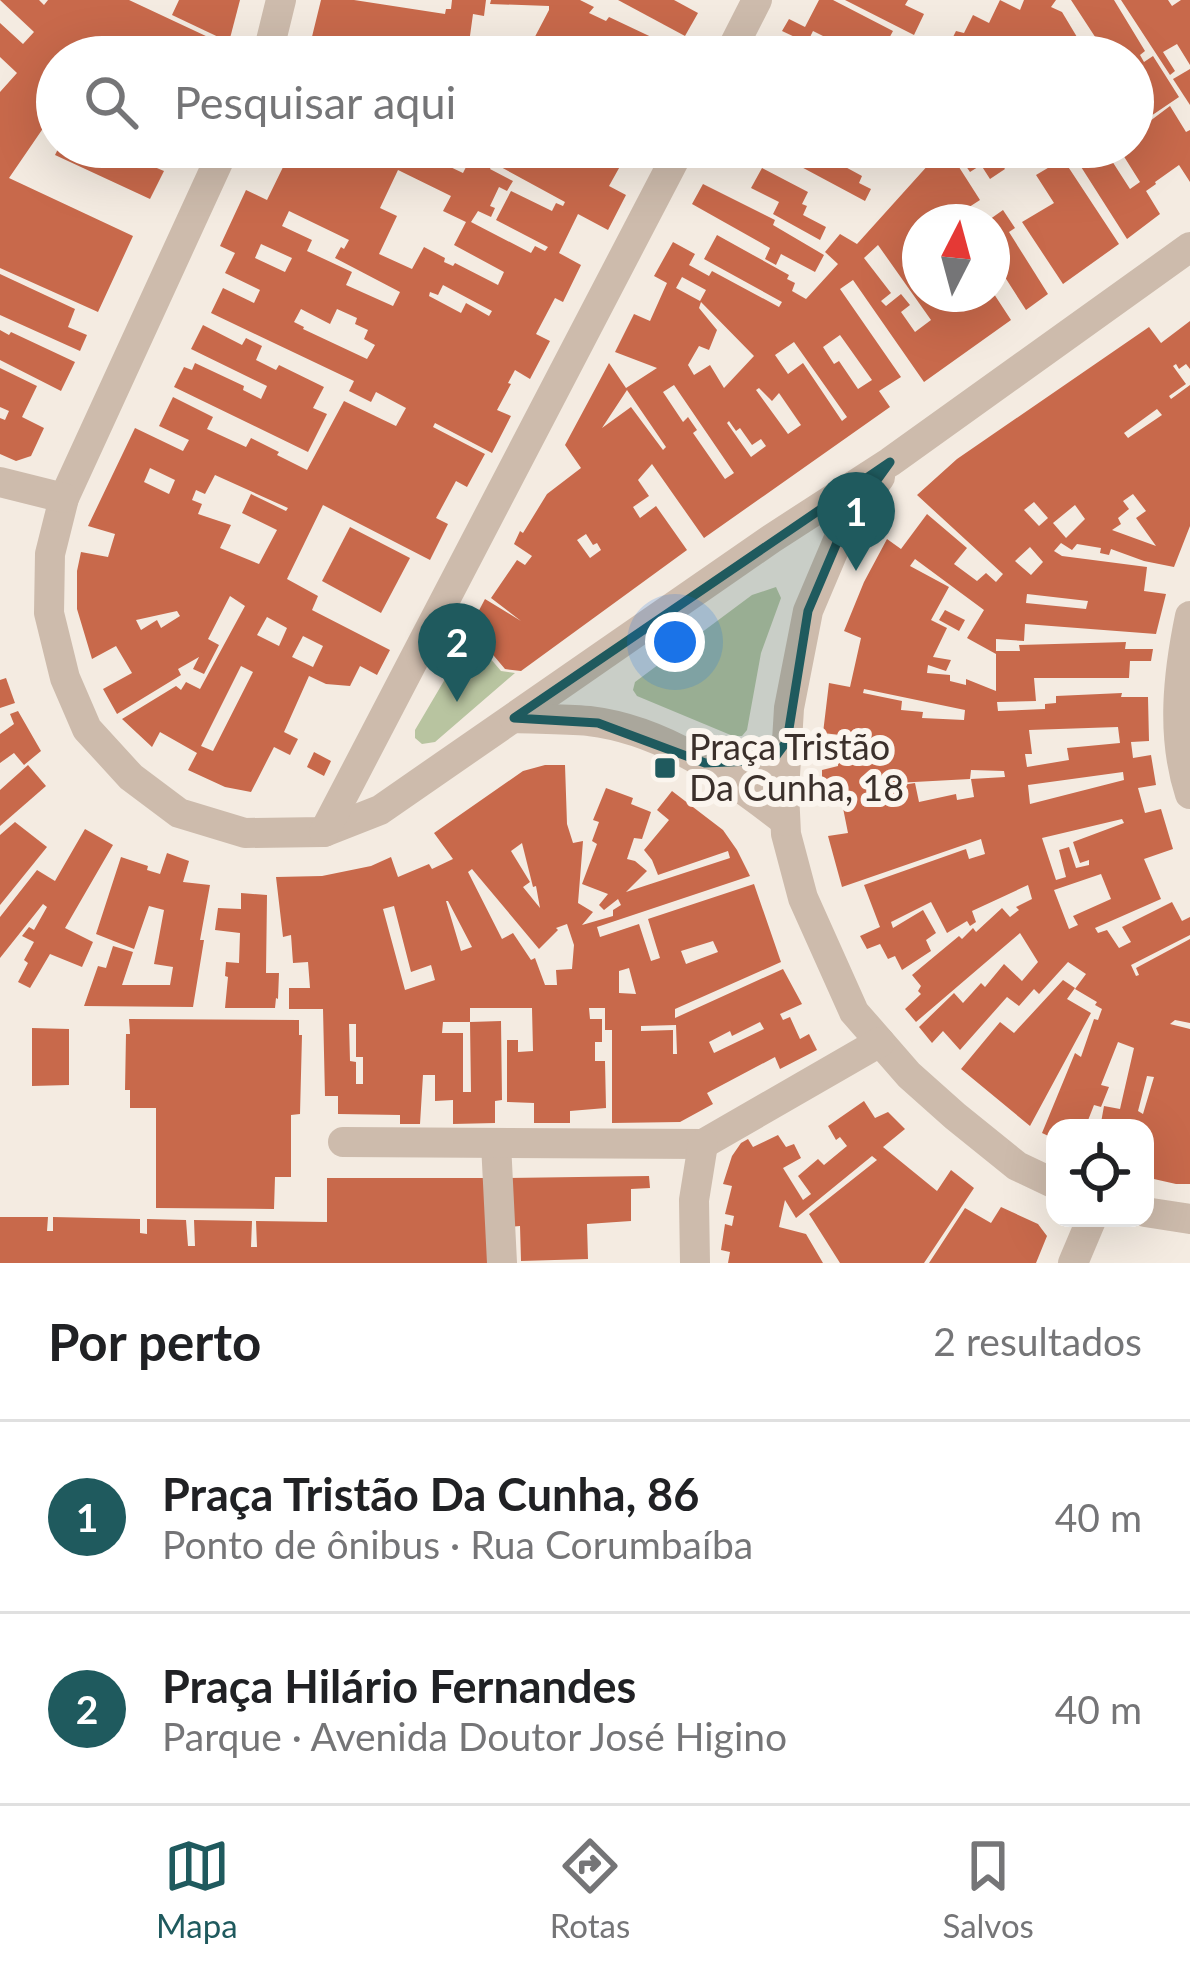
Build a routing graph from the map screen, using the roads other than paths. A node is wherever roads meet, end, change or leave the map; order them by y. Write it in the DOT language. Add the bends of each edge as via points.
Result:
graph roads {
  1 [pos="281,0"];
  2 [pos="757,0"];
  3 [pos="272,36"];
  4 [pos="739,36"];
  5 [pos="215,168"];
  6 [pos="670,168"];
  7 [pos="1190,247"];
  8 [pos="890,462"];
  9 [pos="0,482"];
  10 [pos="64,498"];
  11 [pos="771,539"];
  12 [pos="829,564"];
  13 [pos="1190,616"];
  14 [pos="514,718"];
  15 [pos="788,741"];
  16 [pos="705,763"];
  17 [pos="1190,794"];
  18 [pos="785,821"];
  19 [pos="324,832"];
  20 [pos="880,1042"];
  21 [pos="343,1142"];
  22 [pos="496,1142"];
  23 [pos="703,1144"];
  24 [pos="1046,1180"];
  25 [pos="1154,1214"];
  26 [pos="1190,1220"];
  27 [pos="1088,1227"];
  28 [pos="502,1263"];
  29 [pos="694,1263"];
  30 [pos="1073,1263"];
  1 -- 3 [label="street"];
  2 -- 4 [label="street"];
  5 -- 10 [label="street"];
  6 -- 19 [label="street"];
  7 -- 8 [label="street"];
  8 -- 11 [label="street"];
  8 -- 12 [label="street" via="844,526"];
  9 -- 10 [label="street"];
  10 -- 19 [label="street" via="50,554 49,614 87,729 179,813 244,832"];
  11 -- 12 [label="street"];
  11 -- 14 [label="street"];
  12 -- 15 [label="street" via="808,611"];
  13 -- 17 [label="street" via="1178,719"];
  14 -- 16 [label="street" via="598,723"];
  14 -- 19 [label="street" via="380,810"];
  15 -- 16 [label="street" via="773,760 743,769"];
  15 -- 18 [label="street"];
  16 -- 18 [label="street"];
  18 -- 20 [label="street" via="802,898 854,1012"];
  20 -- 23 [label="street"];
  20 -- 24 [label="street" via="955,1116"];
  21 -- 22 [label="street"];
  22 -- 23 [label="street"];
  22 -- 28 [label="street"];
  23 -- 29 [label="street"];
  25 -- 26 [label="street"];
  27 -- 30 [label="street"];
}
